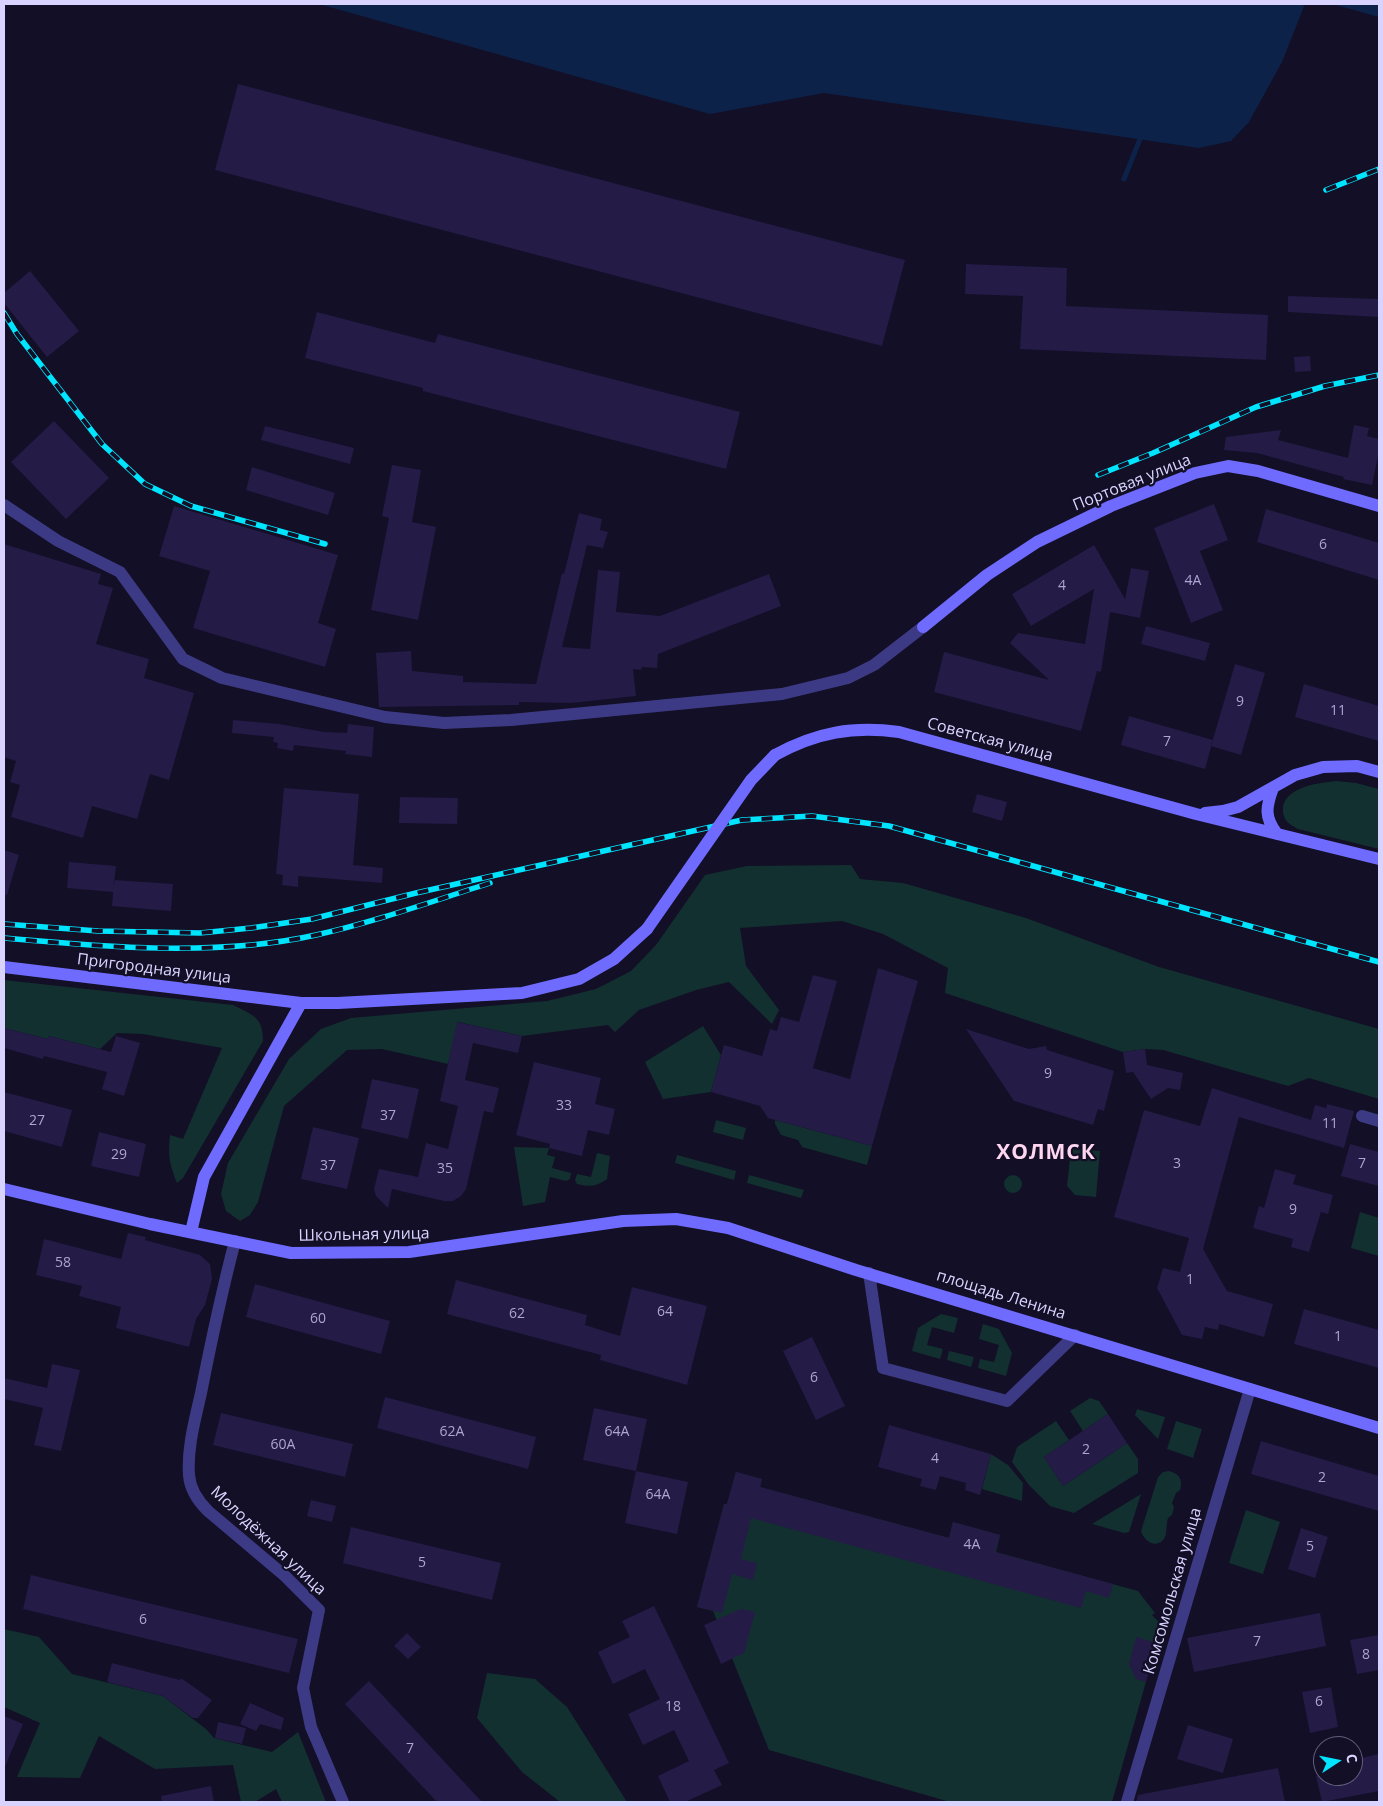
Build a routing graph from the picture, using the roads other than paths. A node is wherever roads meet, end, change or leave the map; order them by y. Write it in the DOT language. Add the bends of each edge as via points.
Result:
graph roads {
  1 [pos="4,505"];
  2 [pos="1379,506"];
  3 [pos="923,627"];
  4 [pos="1379,772"];
  5 [pos="1273,788"];
  6 [pos="1196,814"];
  7 [pos="1277,834"];
  8 [pos="1379,859"];
  9 [pos="647,929"];
  10 [pos="4,967"];
  11 [pos="301,1003"];
  12 [pos="1362,1116"];
  13 [pos="1379,1121"];
  14 [pos="4,1189"];
  15 [pos="728,1228"];
  16 [pos="191,1232"];
  17 [pos="235,1241"];
  18 [pos="869,1273"];
  19 [pos="1075,1334"];
  20 [pos="1250,1389"];
  21 [pos="1379,1428"];
  22 [pos="343,1802"];
  23 [pos="1127,1802"];
  1 -- 3 [label="street" via="58,541 120,572 183,659 222,678 385,717 444,723 511,720 782,694 848,678 874,665"];
  2 -- 3 [label="main road, Портовая улица" via="1228,466 1196,473 1111,506 1037,542 987,576"];
  4 -- 5 [label="main road, Советская улица" via="1357,766 1323,767 1295,775"];
  5 -- 6 [label="main road, Советская улица" via="1224,812"];
  5 -- 7 [label="main road" via="1267,805 1269,823"];
  6 -- 7 [label="main road, Советская улица"];
  6 -- 9 [label="main road, Советская улица, bridge" via="899,732 866,729 823,734 775,755 751,780"];
  7 -- 8 [label="main road, Советская улица"];
  9 -- 11 [label="main road, Пригородная улица" via="614,958 579,979 522,993"];
  10 -- 11 [label="main road, Пригородная улица"];
  11 -- 16 [label="main road" via="204,1177"];
  12 -- 13 [label="street"];
  14 -- 16 [label="main road, Школьная улица"];
  15 -- 17 [label="main road, Школьная улица" via="676,1219 624,1221 409,1252 292,1253"];
  15 -- 18 [label="main road, площадь Ленина"];
  16 -- 17 [label="main road, Школьная улица"];
  17 -- 22 [label="street, Молодёжная улица" via="215,1318 190,1447 189,1476 199,1501 319,1610 303,1688 310,1728"];
  18 -- 19 [label="main road, площадь Ленина"];
  18 -- 19 [label="street" via="884,1368 1007,1400"];
  19 -- 20 [label="main road, площадь Ленина"];
  20 -- 21 [label="main road, площадь Ленина"];
  20 -- 23 [label="street, Комсомольская улица"];
}
